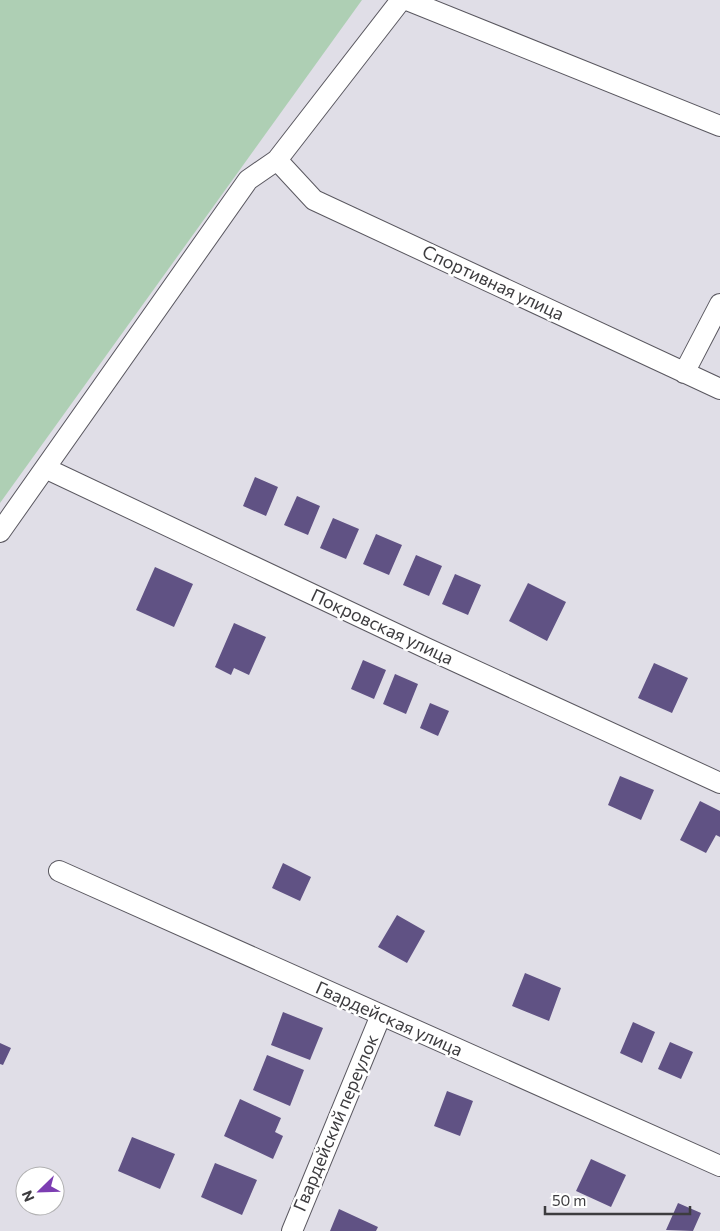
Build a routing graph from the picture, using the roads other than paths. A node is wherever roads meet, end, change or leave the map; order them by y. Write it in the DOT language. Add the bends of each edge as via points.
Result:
graph roads {
  1 [pos="401,0"];
  2 [pos="407,0"];
  3 [pos="720,126"];
  4 [pos="277,160"];
  5 [pos="720,304"];
  6 [pos="684,373"];
  7 [pos="720,390"];
  8 [pos="45,468"];
  9 [pos="0,532"];
  10 [pos="720,783"];
  11 [pos="59,871"];
  12 [pos="381,1015"];
  13 [pos="720,1166"];
  14 [pos="292,1231"];
  1 -- 4 [label="street"];
  2 -- 3 [label="street"];
  4 -- 6 [label="street, Спортивная улица" via="314,200"];
  4 -- 8 [label="street" via="248,180"];
  5 -- 6 [label="street"];
  6 -- 7 [label="street, Спортивная улица"];
  8 -- 9 [label="street"];
  8 -- 10 [label="street, Покровская улица"];
  11 -- 12 [label="street, Гвардейская улица"];
  12 -- 13 [label="street, Гвардейская улица"];
  12 -- 14 [label="street, Гвардейский переулок"];
}
